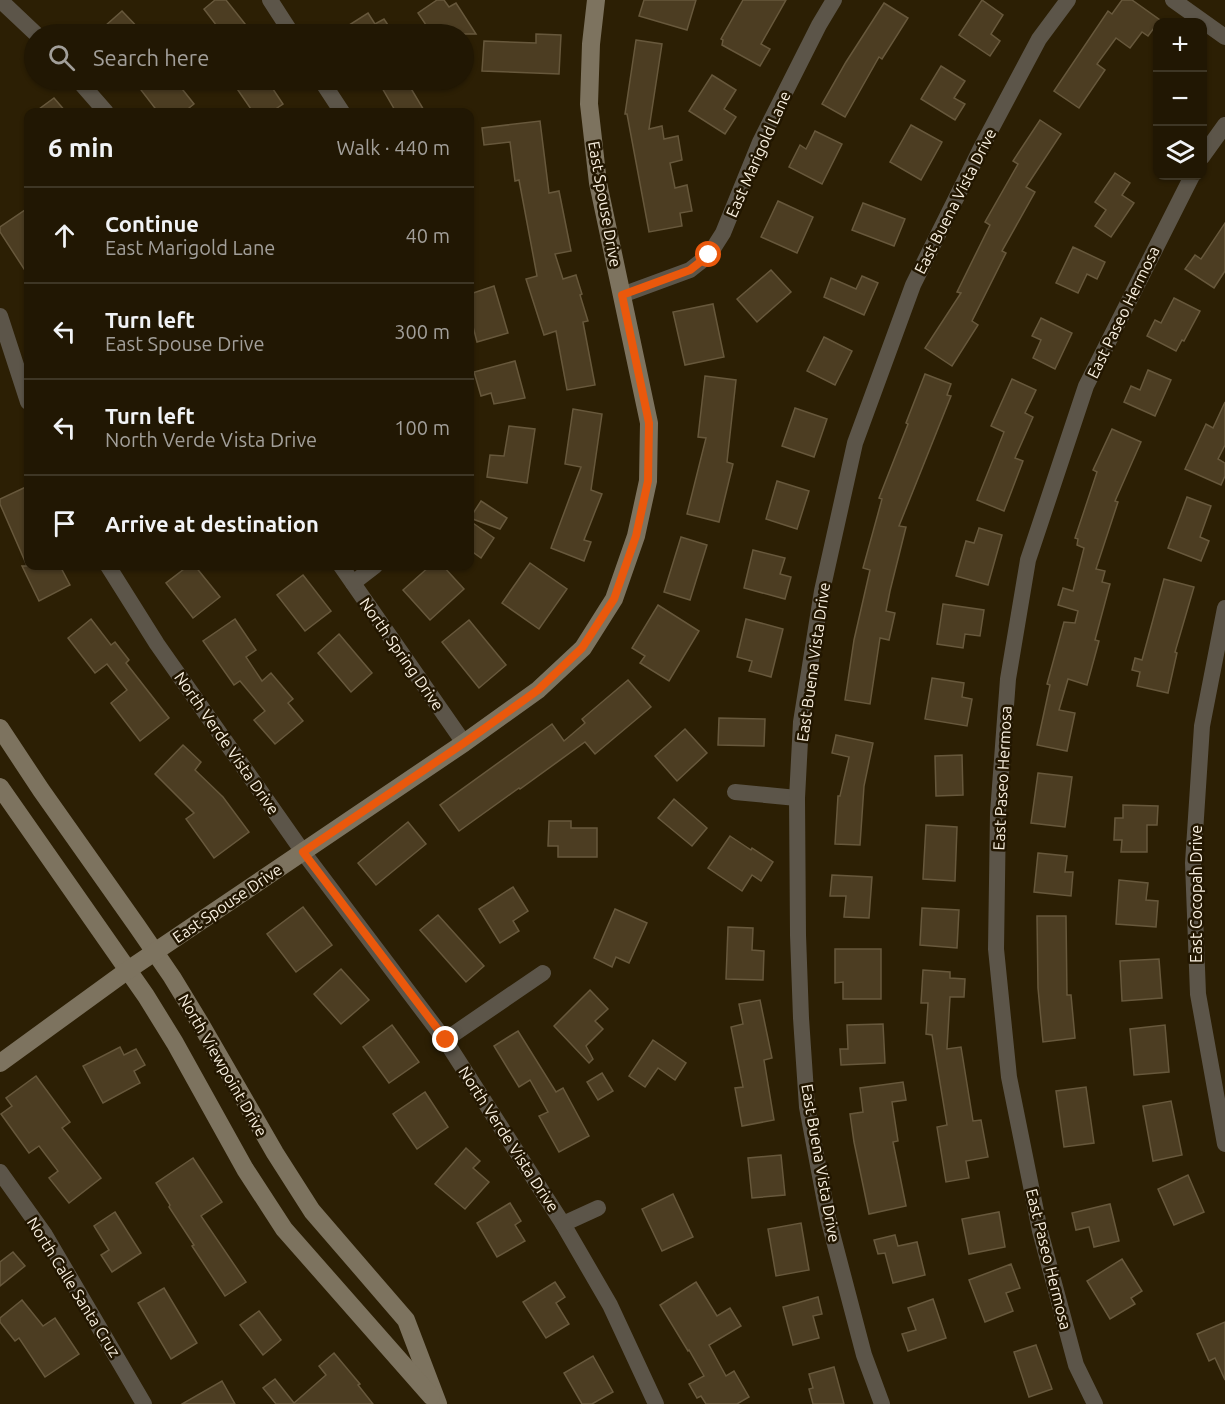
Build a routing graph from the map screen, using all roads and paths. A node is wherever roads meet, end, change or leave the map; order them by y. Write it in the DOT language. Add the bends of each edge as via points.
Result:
graph roads {
  1 [pos="0,0"];
  2 [pos="270,0"];
  3 [pos="596,0"];
  4 [pos="834,0"];
  5 [pos="1068,0"];
  6 [pos="1173,0"];
  7 [pos="25,24"];
  8 [pos="286,24"];
  9 [pos="1225,37"];
  10 [pos="87,90"];
  11 [pos="328,90"];
  12 [pos="102,108"];
  13 [pos="339,108"];
  14 [pos="1225,125"];
  15 [pos="1207,151"];
  16 [pos="1190,180"];
  17 [pos="622,295"];
  18 [pos="0,316"];
  19 [pos="24,390"];
  20 [pos="111,570"];
  21 [pos="344,570"];
  22 [pos="370,570"];
  23 [pos="353,583"];
  24 [pos="1225,608"];
  25 [pos="0,728"];
  26 [pos="464,743"];
  27 [pos="0,787"];
  28 [pos="735,792"];
  29 [pos="797,798"];
  30 [pos="303,852"];
  31 [pos="155,952"];
  32 [pos="128,970"];
  33 [pos="543,973"];
  34 [pos="446,1040"];
  35 [pos="0,1063"];
  36 [pos="1225,1143"];
  37 [pos="0,1172"];
  38 [pos="598,1208"];
  39 [pos="563,1224"];
  40 [pos="144,1404"];
  41 [pos="656,1404"];
  42 [pos="882,1404"];
  43 [pos="1095,1404"];
  1 -- 7 [label="street"];
  2 -- 8 [label="street"];
  3 -- 17 [label="main road, East Spouse Drive" via="589,104 598,183"];
  4 -- 17 [label="street, East Marigold Lane" via="760,142 723,233 709,255 690,270"];
  5 -- 29 [label="street, East Buena Vista Drive" via="1039,39 913,285 855,443 822,591 801,722"];
  6 -- 9 [label="street"];
  10 -- 12 [label="street"];
  11 -- 13 [label="street"];
  14 -- 15 [label="street"];
  16 -- 43 [label="street, East Paseo Hermosa" via="1086,386 1028,560 1008,680 998,813 996,949 1009,1077 1040,1231 1076,1365"];
  17 -- 26 [label="main road, East Spouse Drive" via="649,423 648,481 636,536 618,589 582,648 538,690"];
  18 -- 19 [label="street"];
  20 -- 30 [label="street, North Verde Vista Drive" via="157,644"];
  21 -- 23 [label="street, North Spring Drive"];
  22 -- 23 [label="street"];
  23 -- 26 [label="street, North Spring Drive"];
  24 -- 36 [label="street, East Cocopah Drive" via="1202,726 1193,863 1198,994"];
  25 -- 31 [label="main road, North Viewpoint Drive"];
  26 -- 30 [label="main road, East Spouse Drive"];
  27 -- 32 [label="main road, North Viewpoint Drive"];
  28 -- 29 [label="street"];
  29 -- 42 [label="street, East Buena Vista Drive" via="798,935 807,1107 828,1218 864,1355"];
  30 -- 31 [label="main road, East Spouse Drive"];
  30 -- 34 [label="street, North Verde Vista Drive"];
  31 -- 32 [label="main road, East Spouse Drive"];
  31 -- 32 [label="main road, North Viewpoint Drive" via="312,1210 406,1320 438,1404 284,1229"];
  32 -- 35 [label="main road, East Spouse Drive"];
  33 -- 34 [label="street"];
  34 -- 39 [label="street, North Verde Vista Drive"];
  37 -- 40 [label="street, North Calle Santa Cruz" via="45,1235"];
  38 -- 39 [label="street"];
  39 -- 41 [label="street, North Verde Vista Drive" via="610,1305"];
}
